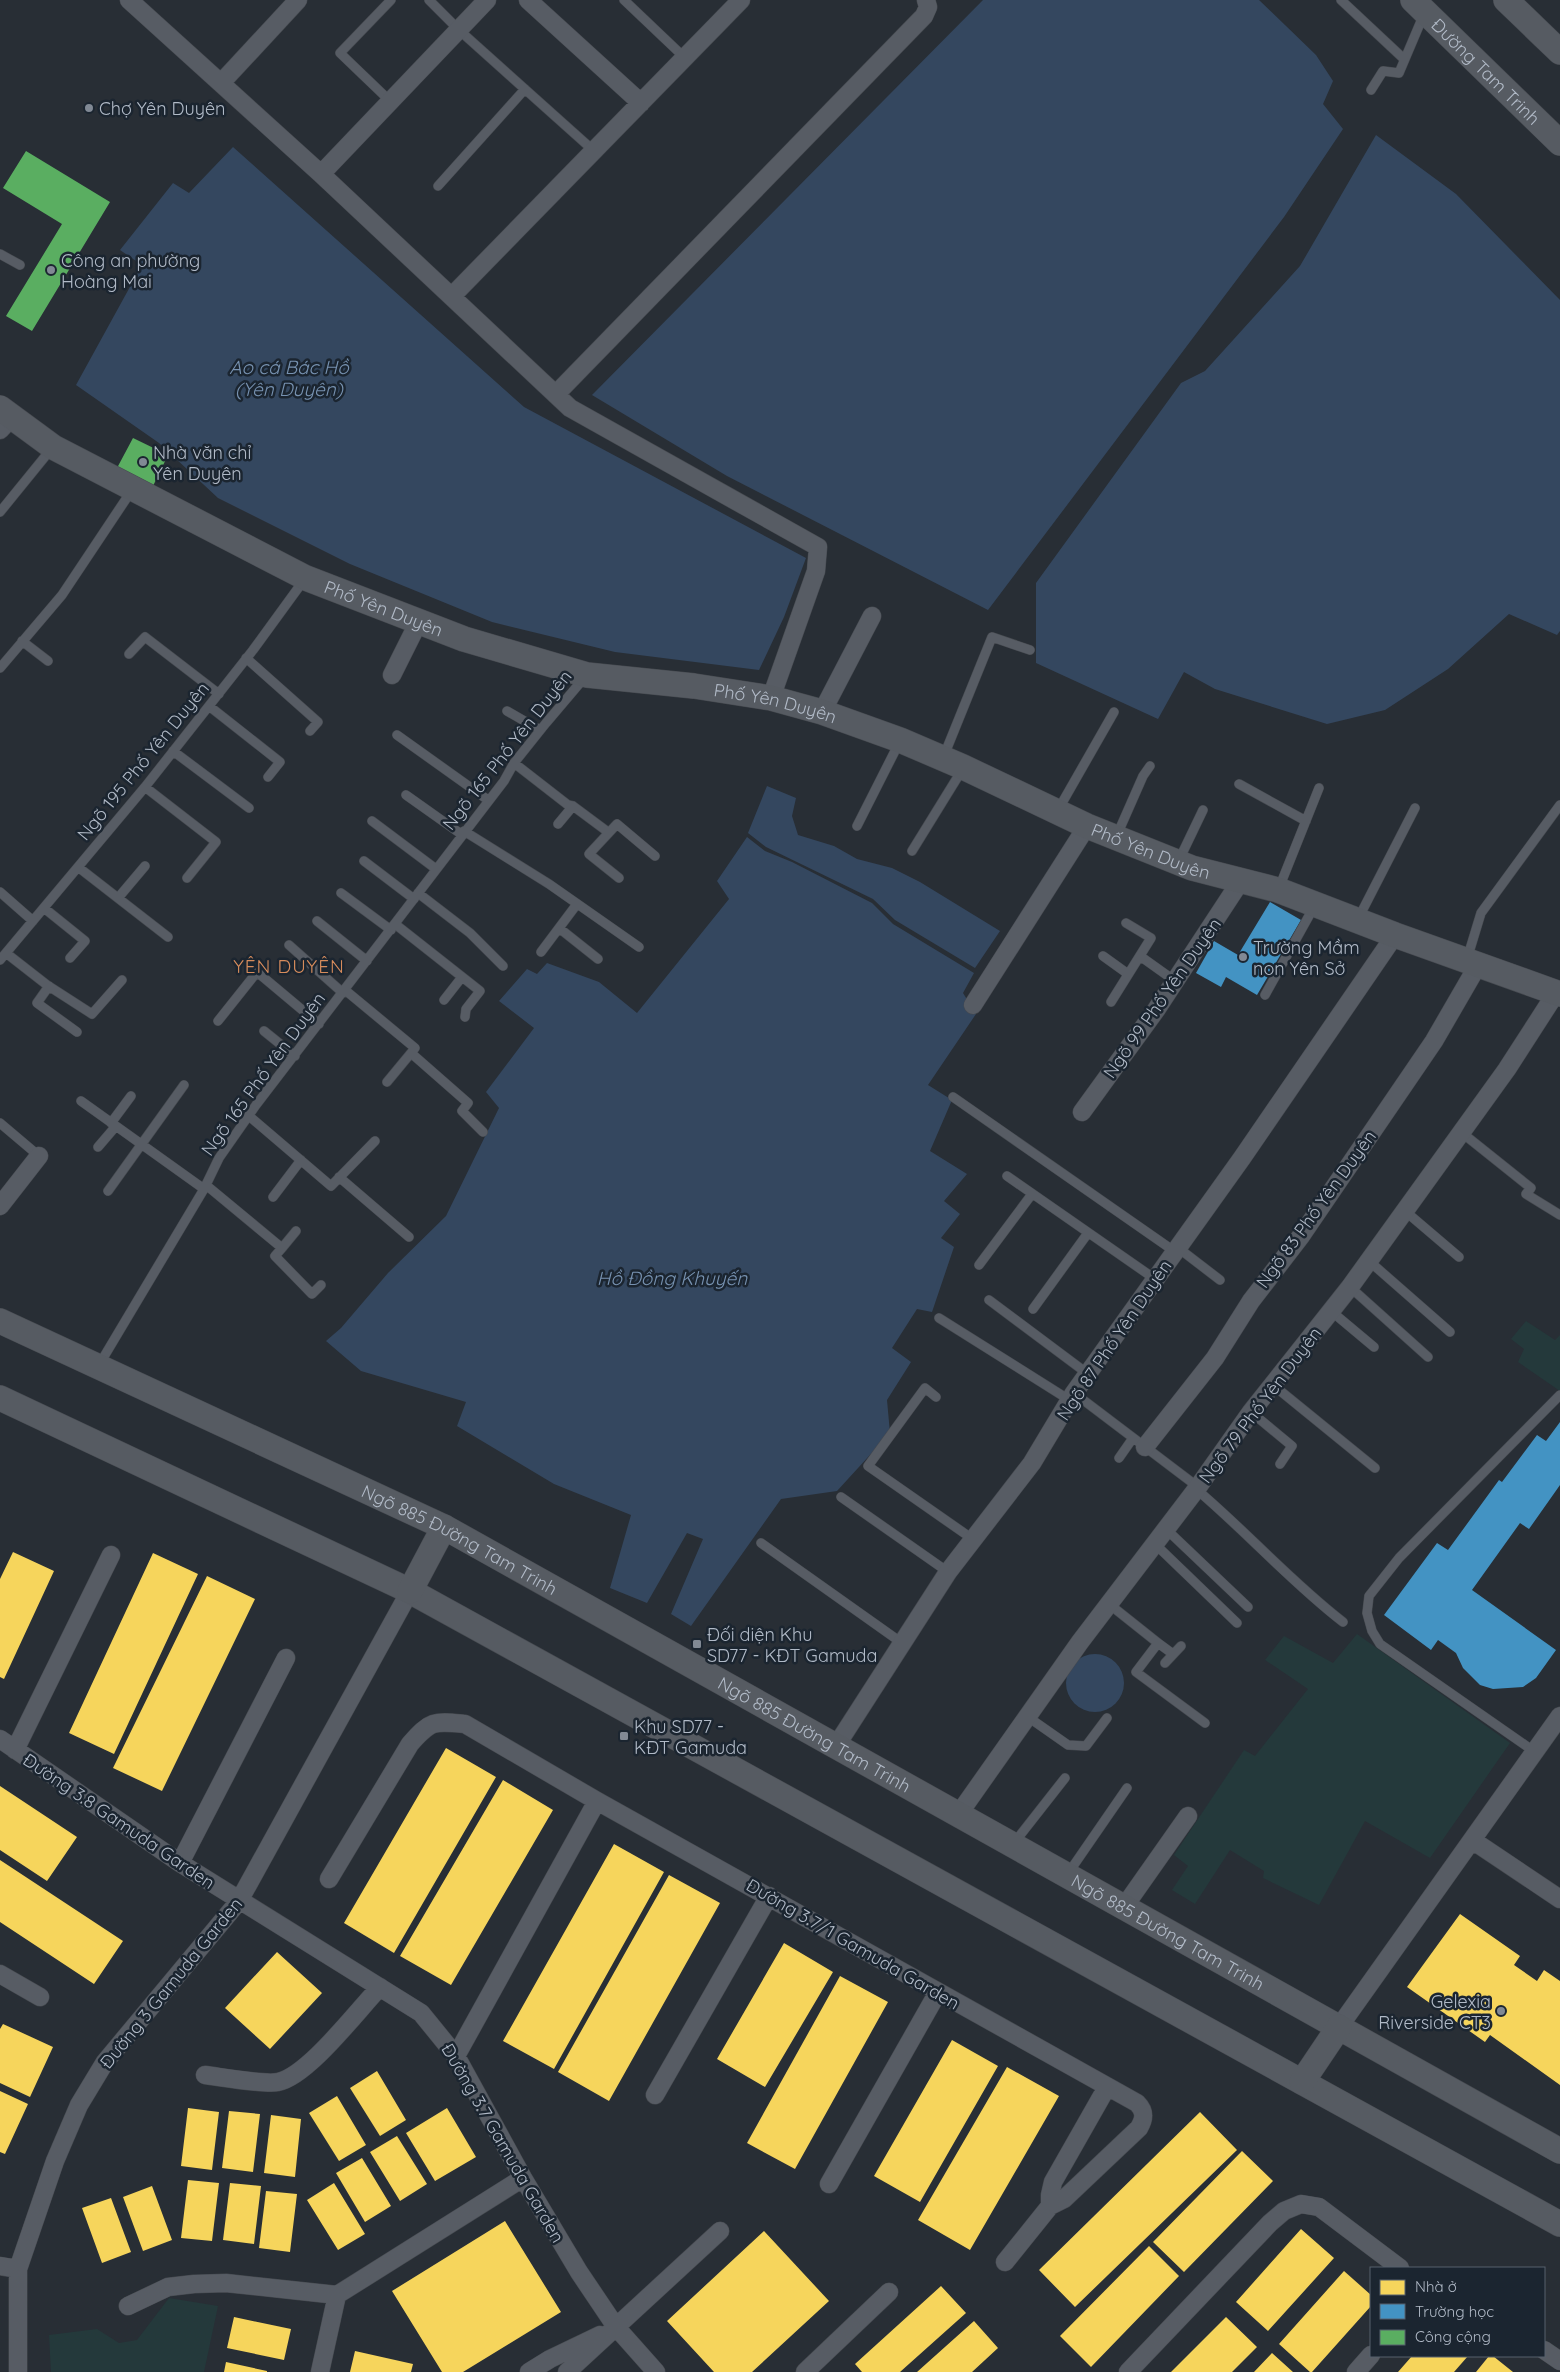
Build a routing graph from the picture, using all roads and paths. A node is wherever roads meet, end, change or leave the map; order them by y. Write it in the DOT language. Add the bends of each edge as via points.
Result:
graph roads {
  1 [pos="129,0"];
  2 [pos="298,0"];
  3 [pos="391,0"];
  4 [pos="429,0"];
  5 [pos="487,0"];
  6 [pos="528,0"];
  7 [pos="624,0"];
  8 [pos="741,0"];
  9 [pos="926,0"];
  10 [pos="1341,0"];
  11 [pos="1506,0"];
  12 [pos="1419,6"];
  13 [pos="459,30"];
  14 [pos="1560,52"];
  15 [pos="685,58"];
  16 [pos="1404,59"];
  17 [pos="220,83"];
  18 [pos="525,89"];
  19 [pos="1371,90"];
  20 [pos="390,101"];
  21 [pos="641,102"];
  22 [pos="1560,143"];
  23 [pos="594,151"];
  24 [pos="322,174"];
  25 [pos="438,186"];
  26 [pos="0,254"];
  27 [pos="20,265"];
  28 [pos="452,296"];
  29 [pos="556,394"];
  30 [pos="4,418"];
  31 [pos="53,447"];
  32 [pos="133,488"];
  33 [pos="0,512"];
  34 [pos="306,578"];
  35 [pos="872,616"];
  36 [pos="419,621"];
  37 [pos="22,641"];
  38 [pos="1030,650"];
  39 [pos="129,654"];
  40 [pos="246,658"];
  41 [pos="48,661"];
  42 [pos="0,668"];
  43 [pos="392,674"];
  44 [pos="587,675"];
  45 [pos="219,694"];
  46 [pos="770,698"];
  47 [pos="209,706"];
  48 [pos="507,711"];
  49 [pos="822,712"];
  50 [pos="1114,712"];
  51 [pos="540,730"];
  52 [pos="310,731"];
  53 [pos="398,735"];
  54 [pos="900,740"];
  55 [pos="174,750"];
  56 [pos="514,763"];
  57 [pos="953,763"];
  58 [pos="1150,766"];
  59 [pos="268,777"];
  60 [pos="1239,784"];
  61 [pos="144,787"];
  62 [pos="1319,788"];
  63 [pos="406,795"];
  64 [pos="488,800"];
  65 [pos="1560,804"];
  66 [pos="573,806"];
  67 [pos="249,808"];
  68 [pos="1415,808"];
  69 [pos="1203,810"];
  70 [pos="1056,812"];
  71 [pos="372,821"];
  72 [pos="1306,821"];
  73 [pos="558,824"];
  74 [pos="857,826"];
  75 [pos="1087,826"];
  76 [pos="462,832"];
  77 [pos="608,832"];
  78 [pos="1116,838"];
  79 [pos="912,851"];
  80 [pos="656,856"];
  81 [pos="364,861"];
  82 [pos="1178,862"];
  83 [pos="145,866"];
  84 [pos="78,868"];
  85 [pos="436,869"];
  86 [pos="187,878"];
  87 [pos="619,878"];
  88 [pos="1240,882"];
  89 [pos="1278,890"];
  90 [pos="341,893"];
  91 [pos="1,896"];
  92 [pos="416,896"];
  93 [pos="118,898"];
  94 [pos="578,904"];
  95 [pos="1315,904"];
  96 [pos="44,908"];
  97 [pos="1357,920"];
  98 [pos="33,921"];
  99 [pos="317,921"];
  100 [pos="1126,923"];
  101 [pos="393,927"];
  102 [pos="559,928"];
  103 [pos="1395,935"];
  104 [pos="168,937"];
  105 [pos="289,945"];
  106 [pos="639,947"];
  107 [pos="541,952"];
  108 [pos="1102,956"];
  109 [pos="1140,956"];
  110 [pos="3,957"];
  111 [pos="70,958"];
  112 [pos="598,959"];
  113 [pos="367,962"];
  114 [pos="1472,963"];
  115 [pos="503,966"];
  116 [pos="1128,974"];
  117 [pos="462,977"];
  118 [pos="122,980"];
  119 [pos="1175,981"];
  120 [pos="50,986"];
  121 [pos="344,991"];
  122 [pos="1558,993"];
  123 [pos="1264,995"];
  124 [pos="444,1000"];
  125 [pos="1111,1002"];
  126 [pos="973,1005"];
  127 [pos="465,1017"];
  128 [pos="218,1021"];
  129 [pos="319,1024"];
  130 [pos="264,1031"];
  131 [pos="77,1032"];
  132 [pos="411,1053"];
  133 [pos="295,1056"];
  134 [pos="387,1082"];
  135 [pos="184,1085"];
  136 [pos="131,1096"];
  137 [pos="954,1097"];
  138 [pos="81,1101"];
  139 [pos="1082,1112"];
  140 [pos="249,1116"];
  141 [pos="0,1123"];
  142 [pos="114,1124"];
  143 [pos="483,1132"];
  144 [pos="1461,1132"];
  145 [pos="375,1141"];
  146 [pos="142,1144"];
  147 [pos="98,1147"];
  148 [pos="40,1156"];
  149 [pos="301,1160"];
  150 [pos="1007,1176"];
  151 [pos="339,1177"];
  152 [pos="205,1187"];
  153 [pos="108,1191"];
  154 [pos="1032,1194"];
  155 [pos="273,1197"];
  156 [pos="0,1206"];
  157 [pos="1405,1211"];
  158 [pos="1560,1215"];
  159 [pos="296,1231"];
  160 [pos="1088,1233"];
  161 [pos="409,1237"];
  162 [pos="282,1248"];
  163 [pos="1176,1249"];
  164 [pos="1459,1257"];
  165 [pos="1369,1261"];
  166 [pos="979,1265"];
  167 [pos="1155,1279"];
  168 [pos="1220,1280"];
  169 [pos="321,1285"];
  170 [pos="1350,1288"];
  171 [pos="990,1300"];
  172 [pos="1033,1309"];
  173 [pos="1331,1311"];
  174 [pos="939,1318"];
  175 [pos="0,1321"];
  176 [pos="1450,1332"];
  177 [pos="1374,1347"];
  178 [pos="1428,1357"];
  179 [pos="99,1366"];
  180 [pos="1088,1374"];
  181 [pos="1273,1385"];
  182 [pos="1560,1395"];
  183 [pos="936,1396"];
  184 [pos="1073,1397"];
  185 [pos="0,1398"];
  186 [pos="1252,1412"];
  187 [pos="1139,1442"];
  188 [pos="1119,1458"];
  189 [pos="1280,1464"];
  190 [pos="1375,1468"];
  191 [pos="1197,1488"];
  192 [pos="841,1497"];
  193 [pos="444,1527"];
  194 [pos="1166,1529"];
  195 [pos="974,1540"];
  196 [pos="761,1543"];
  197 [pos="1155,1544"];
  198 [pos="111,1555"];
  199 [pos="948,1572"];
  200 [pos="410,1591"];
  201 [pos="1109,1604"];
  202 [pos="1248,1607"];
  203 [pos="1343,1622"];
  204 [pos="1237,1623"];
  205 [pos="902,1643"];
  206 [pos="1158,1643"];
  207 [pos="1181,1646"];
  208 [pos="1173,1654"];
  209 [pos="286,1658"];
  210 [pos="1165,1663"];
  211 [pos="1560,1716"];
  212 [pos="1028,1717"];
  213 [pos="1107,1718"];
  214 [pos="1205,1723"];
  215 [pos="0,1739"];
  216 [pos="836,1746"];
  217 [pos="15,1750"];
  218 [pos="1534,1752"];
  219 [pos="1065,1778"];
  220 [pos="1127,1788"];
  221 [pos="597,1801"];
  222 [pos="958,1814"];
  223 [pos="1188,1816"];
  224 [pos="1472,1840"];
  225 [pos="1012,1845"];
  226 [pos="180,1863"];
  227 [pos="1067,1875"];
  228 [pos="328,1879"];
  229 [pos="769,1896"];
  230 [pos="1560,1899"];
  231 [pos="239,1901"];
  232 [pos="1124,1907"];
  233 [pos="2,1979"];
  234 [pos="380,1987"];
  235 [pos="938,1992"];
  236 [pos="40,1997"];
  237 [pos="1339,2027"];
  238 [pos="456,2056"];
  239 [pos="205,2075"];
  240 [pos="1302,2082"];
  241 [pos="1108,2087"];
  242 [pos="656,2095"];
  243 [pos="1560,2151"];
  244 [pos="524,2178"];
  245 [pos="829,2184"];
  246 [pos="1050,2206"];
  247 [pos="1559,2221"];
  248 [pos="720,2231"];
  249 [pos="1005,2262"];
  250 [pos="0,2266"];
  251 [pos="1399,2267"];
  252 [pos="18,2268"];
  253 [pos="889,2292"];
  254 [pos="337,2295"];
  255 [pos="128,2306"];
  256 [pos="616,2327"];
  257 [pos="1545,2351"];
  258 [pos="1370,2356"];
  259 [pos="1560,2361"];
  260 [pos="18,2372"];
  261 [pos="320,2372"];
  262 [pos="529,2372"];
  263 [pos="568,2372"];
  264 [pos="656,2372"];
  265 [pos="805,2372"];
  266 [pos="1128,2372"];
  267 [pos="1356,2372"];
  1 -- 17 [label="street"];
  2 -- 17 [label="street"];
  3 -- 20 [label="lane" via="340,53"];
  4 -- 13 [label="lane"];
  5 -- 13 [label="street"];
  6 -- 21 [label="street"];
  7 -- 15 [label="lane"];
  8 -- 15 [label="street"];
  9 -- 29 [label="street" via="928,6 924,16"];
  10 -- 16 [label="lane"];
  11 -- 14 [label="street"];
  12 -- 16 [label="lane"];
  12 -- 22 [label="street, Đường Tam Trinh"];
  13 -- 18 [label="lane"];
  13 -- 20 [label="street"];
  15 -- 21 [label="street"];
  16 -- 19 [label="lane" via="1399,73 1383,71"];
  17 -- 24 [label="street"];
  18 -- 23 [label="lane"];
  18 -- 25 [label="lane"];
  20 -- 24 [label="street"];
  21 -- 23 [label="street"];
  23 -- 28 [label="street"];
  24 -- 28 [label="street"];
  26 -- 27 [label="lane"];
  28 -- 29 [label="street"];
  29 -- 46 [label="street" via="570,408 818,546 816,571"];
  30 -- 31 [label="street, Phố Yên Duyên"];
  31 -- 32 [label="street, Phố Yên Duyên"];
  31 -- 33 [label="lane"];
  32 -- 34 [label="street, Phố Yên Duyên"];
  32 -- 37 [label="lane" via="62,595"];
  34 -- 36 [label="street, Phố Yên Duyên"];
  34 -- 40 [label="lane, Ngõ 195 Phố Yên Duyên"];
  35 -- 49 [label="street"];
  36 -- 43 [label="street"];
  36 -- 44 [label="street, Phố Yên Duyên" via="464,639"];
  37 -- 41 [label="lane"];
  37 -- 42 [label="lane"];
  38 -- 57 [label="lane" via="992,637"];
  39 -- 45 [label="lane" via="145,636"];
  40 -- 45 [label="lane, Ngõ 195 Phố Yên Duyên"];
  40 -- 52 [label="lane" via="318,722"];
  44 -- 46 [label="street, Phố Yên Duyên"];
  44 -- 51 [label="lane, Ngõ 165 Phố Yên Duyên"];
  45 -- 47 [label="lane, Ngõ 195 Phố Yên Duyên"];
  46 -- 49 [label="street, Phố Yên Duyên"];
  47 -- 55 [label="lane, Ngõ 195 Phố Yên Duyên"];
  47 -- 59 [label="lane" via="280,762"];
  48 -- 51 [label="lane"];
  49 -- 54 [label="street, Phố Yên Duyên"];
  50 -- 70 [label="lane"];
  51 -- 56 [label="lane, Ngõ 165 Phố Yên Duyên"];
  53 -- 64 [label="lane"];
  54 -- 57 [label="street, Phố Yên Duyên"];
  54 -- 74 [label="lane"];
  55 -- 61 [label="lane, Ngõ 195 Phố Yên Duyên"];
  55 -- 67 [label="lane"];
  56 -- 64 [label="lane, Ngõ 165 Phố Yên Duyên"];
  56 -- 66 [label="lane"];
  57 -- 70 [label="street, Phố Yên Duyên"];
  57 -- 79 [label="lane"];
  58 -- 78 [label="lane"];
  60 -- 72 [label="lane"];
  61 -- 84 [label="lane, Ngõ 195 Phố Yên Duyên"];
  61 -- 86 [label="lane" via="216,842"];
  62 -- 72 [label="lane"];
  63 -- 76 [label="lane"];
  64 -- 76 [label="lane, Ngõ 165 Phố Yên Duyên"];
  65 -- 114 [label="lane" via="1481,913"];
  66 -- 73 [label="lane"];
  66 -- 77 [label="lane"];
  68 -- 97 [label="lane"];
  69 -- 82 [label="lane"];
  70 -- 75 [label="street, Phố Yên Duyên"];
  71 -- 85 [label="lane"];
  72 -- 89 [label="lane"];
  75 -- 78 [label="street, Phố Yên Duyên"];
  75 -- 126 [label="street"];
  76 -- 85 [label="lane, Ngõ 165 Phố Yên Duyên"];
  76 -- 94 [label="lane"];
  77 -- 80 [label="lane" via="617,824"];
  77 -- 87 [label="lane" via="589,854"];
  78 -- 82 [label="street, Phố Yên Duyên"];
  81 -- 92 [label="lane"];
  82 -- 88 [label="street, Phố Yên Duyên"];
  83 -- 93 [label="lane"];
  84 -- 93 [label="lane"];
  84 -- 96 [label="lane, Ngõ 195 Phố Yên Duyên"];
  85 -- 92 [label="lane, Ngõ 165 Phố Yên Duyên"];
  88 -- 89 [label="street, Phố Yên Duyên"];
  88 -- 119 [label="street, Ngõ 99 Phố Yên Duyên"];
  89 -- 95 [label="street, Phố Yên Duyên"];
  90 -- 101 [label="lane"];
  91 -- 98 [label="lane"];
  92 -- 101 [label="lane, Ngõ 165 Phố Yên Duyên"];
  92 -- 115 [label="lane" via="470,933"];
  93 -- 104 [label="lane"];
  94 -- 102 [label="lane"];
  94 -- 106 [label="lane"];
  95 -- 97 [label="street, Phố Yên Duyên"];
  95 -- 123 [label="lane"];
  96 -- 98 [label="lane, Ngõ 195 Phố Yên Duyên"];
  96 -- 111 [label="lane" via="85,941"];
  97 -- 103 [label="street, Phố Yên Duyên"];
  98 -- 110 [label="lane, Ngõ 195 Phố Yên Duyên"];
  99 -- 113 [label="lane"];
  100 -- 109 [label="lane" via="1151,938"];
  101 -- 113 [label="lane, Ngõ 165 Phố Yên Duyên"];
  101 -- 117 [label="lane"];
  102 -- 107 [label="lane"];
  102 -- 112 [label="lane"];
  103 -- 114 [label="street, Phố Yên Duyên"];
  103 -- 163 [label="street, Ngõ 87 Phố Yên Duyên"];
  105 -- 121 [label="lane"];
  108 -- 116 [label="lane"];
  109 -- 116 [label="lane"];
  109 -- 119 [label="lane"];
  110 -- 120 [label="lane"];
  113 -- 121 [label="lane, Ngõ 165 Phố Yên Duyên"];
  114 -- 122 [label="street, Phố Yên Duyên"];
  114 -- 187 [label="street, Ngõ 83 Phố Yên Duyên" via="1434,1041 1301,1236 1250,1300 1215,1358"];
  116 -- 125 [label="lane"];
  117 -- 124 [label="lane"];
  117 -- 127 [label="lane" via="480,991 466,1009"];
  118 -- 120 [label="lane" via="92,1014"];
  119 -- 139 [label="street, Ngõ 99 Phố Yên Duyên"];
  120 -- 131 [label="lane" via="37,1003"];
  121 -- 129 [label="lane, Ngõ 165 Phố Yên Duyên"];
  121 -- 132 [label="lane" via="415,1048"];
  122 -- 144 [label="street, Ngõ 79 Phố Yên Duyên"];
  128 -- 129 [label="lane" via="257,972"];
  129 -- 133 [label="lane, Ngõ 165 Phố Yên Duyên"];
  130 -- 133 [label="lane"];
  132 -- 134 [label="lane"];
  132 -- 143 [label="lane" via="468,1103 462,1111"];
  133 -- 140 [label="lane, Ngõ 165 Phố Yên Duyên"];
  135 -- 146 [label="lane"];
  136 -- 142 [label="lane"];
  137 -- 163 [label="lane"];
  138 -- 142 [label="lane"];
  140 -- 149 [label="lane"];
  140 -- 152 [label="lane, Ngõ 165 Phố Yên Duyên" via="219,1158"];
  141 -- 148 [label="lane"];
  142 -- 146 [label="lane"];
  142 -- 147 [label="lane"];
  144 -- 157 [label="street, Ngõ 79 Phố Yên Duyên"];
  144 -- 158 [label="lane" via="1531,1188 1526,1194"];
  145 -- 151 [label="lane"];
  146 -- 152 [label="lane"];
  146 -- 153 [label="lane"];
  148 -- 156 [label="street"];
  149 -- 151 [label="lane" via="331,1186"];
  149 -- 155 [label="lane"];
  150 -- 154 [label="lane"];
  151 -- 161 [label="lane"];
  152 -- 162 [label="lane"];
  152 -- 179 [label="lane, Ngõ 165 Phố Yên Duyên"];
  154 -- 160 [label="lane"];
  154 -- 166 [label="lane"];
  157 -- 164 [label="lane"];
  157 -- 165 [label="street, Ngõ 79 Phố Yên Duyên"];
  159 -- 162 [label="lane"];
  160 -- 167 [label="lane"];
  160 -- 172 [label="lane"];
  162 -- 169 [label="lane" via="275,1256 312,1294"];
  163 -- 167 [label="street, Ngõ 87 Phố Yên Duyên"];
  163 -- 168 [label="lane"];
  165 -- 170 [label="street, Ngõ 79 Phố Yên Duyên"];
  165 -- 176 [label="lane"];
  167 -- 180 [label="street, Ngõ 87 Phố Yên Duyên"];
  170 -- 173 [label="street, Ngõ 79 Phố Yên Duyên"];
  170 -- 178 [label="lane"];
  171 -- 180 [label="lane"];
  173 -- 177 [label="lane"];
  173 -- 181 [label="street, Ngõ 79 Phố Yên Duyên"];
  174 -- 184 [label="lane"];
  175 -- 179 [label="street, Ngõ 885 Đường Tam Trinh"];
  179 -- 193 [label="street, Ngõ 885 Đường Tam Trinh"];
  180 -- 184 [label="street, Ngõ 87 Phố Yên Duyên"];
  181 -- 186 [label="street, Ngõ 79 Phố Yên Duyên"];
  181 -- 190 [label="lane"];
  182 -- 218 [label="lane" via="1399,1558 1369,1596 1367,1613 1380,1644"];
  183 -- 195 [label="lane" via="925,1388 868,1466"];
  184 -- 187 [label="lane"];
  184 -- 195 [label="street, Ngõ 87 Phố Yên Duyên" via="1032,1463"];
  185 -- 200 [label="street"];
  186 -- 189 [label="lane" via="1292,1446"];
  186 -- 191 [label="street, Ngõ 79 Phố Yên Duyên"];
  187 -- 188 [label="lane"];
  187 -- 191 [label="lane"];
  191 -- 194 [label="street, Ngõ 79 Phố Yên Duyên"];
  191 -- 203 [label="lane"];
  192 -- 199 [label="lane"];
  193 -- 200 [label="street"];
  193 -- 216 [label="street, Ngõ 885 Đường Tam Trinh"];
  194 -- 197 [label="street, Ngõ 79 Phố Yên Duyên"];
  194 -- 202 [label="lane"];
  195 -- 199 [label="street, Ngõ 87 Phố Yên Duyên"];
  196 -- 205 [label="lane"];
  197 -- 201 [label="street, Ngõ 79 Phố Yên Duyên"];
  197 -- 204 [label="lane"];
  198 -- 217 [label="street"];
  199 -- 205 [label="street, Ngõ 87 Phố Yên Duyên"];
  200 -- 231 [label="street, Đường 3 Gamuda Garden"];
  200 -- 240 [label="street"];
  201 -- 206 [label="lane"];
  201 -- 212 [label="street, Ngõ 79 Phố Yên Duyên"];
  205 -- 216 [label="street, Ngõ 87 Phố Yên Duyên"];
  206 -- 208 [label="lane"];
  206 -- 214 [label="lane" via="1136,1672"];
  207 -- 208 [label="lane"];
  208 -- 210 [label="lane"];
  209 -- 226 [label="street"];
  211 -- 218 [label="street"];
  212 -- 213 [label="lane" via="1068,1745 1086,1746"];
  212 -- 222 [label="street, Ngõ 79 Phố Yên Duyên"];
  215 -- 217 [label="street, Đường 3.8 Gamuda Garden"];
  216 -- 222 [label="street, Ngõ 885 Đường Tam Trinh"];
  217 -- 226 [label="street, Đường 3.8 Gamuda Garden"];
  218 -- 224 [label="street"];
  219 -- 225 [label="lane"];
  220 -- 227 [label="lane"];
  221 -- 228 [label="street, Đường 3.7/1 Gamuda Garden" via="465,1724 427,1725 410,1744"];
  221 -- 229 [label="street, Đường 3.7/1 Gamuda Garden"];
  221 -- 238 [label="street"];
  222 -- 225 [label="street, Ngõ 885 Đường Tam Trinh"];
  223 -- 232 [label="street"];
  224 -- 230 [label="street"];
  224 -- 237 [label="street"];
  225 -- 227 [label="street, Ngõ 885 Đường Tam Trinh"];
  226 -- 231 [label="street, Đường 3.8 Gamuda Garden"];
  227 -- 232 [label="street, Ngõ 885 Đường Tam Trinh"];
  229 -- 235 [label="street, Đường 3.7/1 Gamuda Garden"];
  229 -- 242 [label="street"];
  231 -- 234 [label="street, Đường 3.7 Gamuda Garden"];
  231 -- 252 [label="street, Đường 3 Gamuda Garden" via="105,2062 79,2105 55,2161"];
  232 -- 237 [label="street, Ngõ 885 Đường Tam Trinh"];
  233 -- 236 [label="street"];
  234 -- 238 [label="street, Đường 3.7 Gamuda Garden" via="421,2013"];
  234 -- 239 [label="street" via="294,2076 276,2083"];
  235 -- 241 [label="street, Đường 3.7/1 Gamuda Garden"];
  235 -- 245 [label="street"];
  237 -- 240 [label="street"];
  237 -- 243 [label="street, Ngõ 885 Đường Tam Trinh"];
  238 -- 244 [label="street, Đường 3.7 Gamuda Garden"];
  240 -- 247 [label="street"];
  241 -- 246 [label="street" via="1054,2182"];
  241 -- 246 [label="street, Đường 3.7/1 Gamuda Garden" via="1137,2103 1143,2111 1144,2121 1064,2199"];
  244 -- 254 [label="street"];
  244 -- 256 [label="street, Đường 3.7 Gamuda Garden" via="579,2272"];
  246 -- 249 [label="street"];
  248 -- 256 [label="street"];
  250 -- 252 [label="street"];
  251 -- 266 [label="street" via="1319,2207 1301,2204 1284,2211"];
  252 -- 260 [label="street, Đường 3 Gamuda Garden"];
  253 -- 265 [label="street"];
  254 -- 255 [label="street" via="226,2283 194,2284 168,2287"];
  254 -- 261 [label="street"];
  256 -- 262 [label="street"];
  256 -- 263 [label="street"];
  256 -- 264 [label="street, Đường 3.7 Gamuda Garden"];
  257 -- 259 [label="street"];
  258 -- 267 [label="street"];
}
